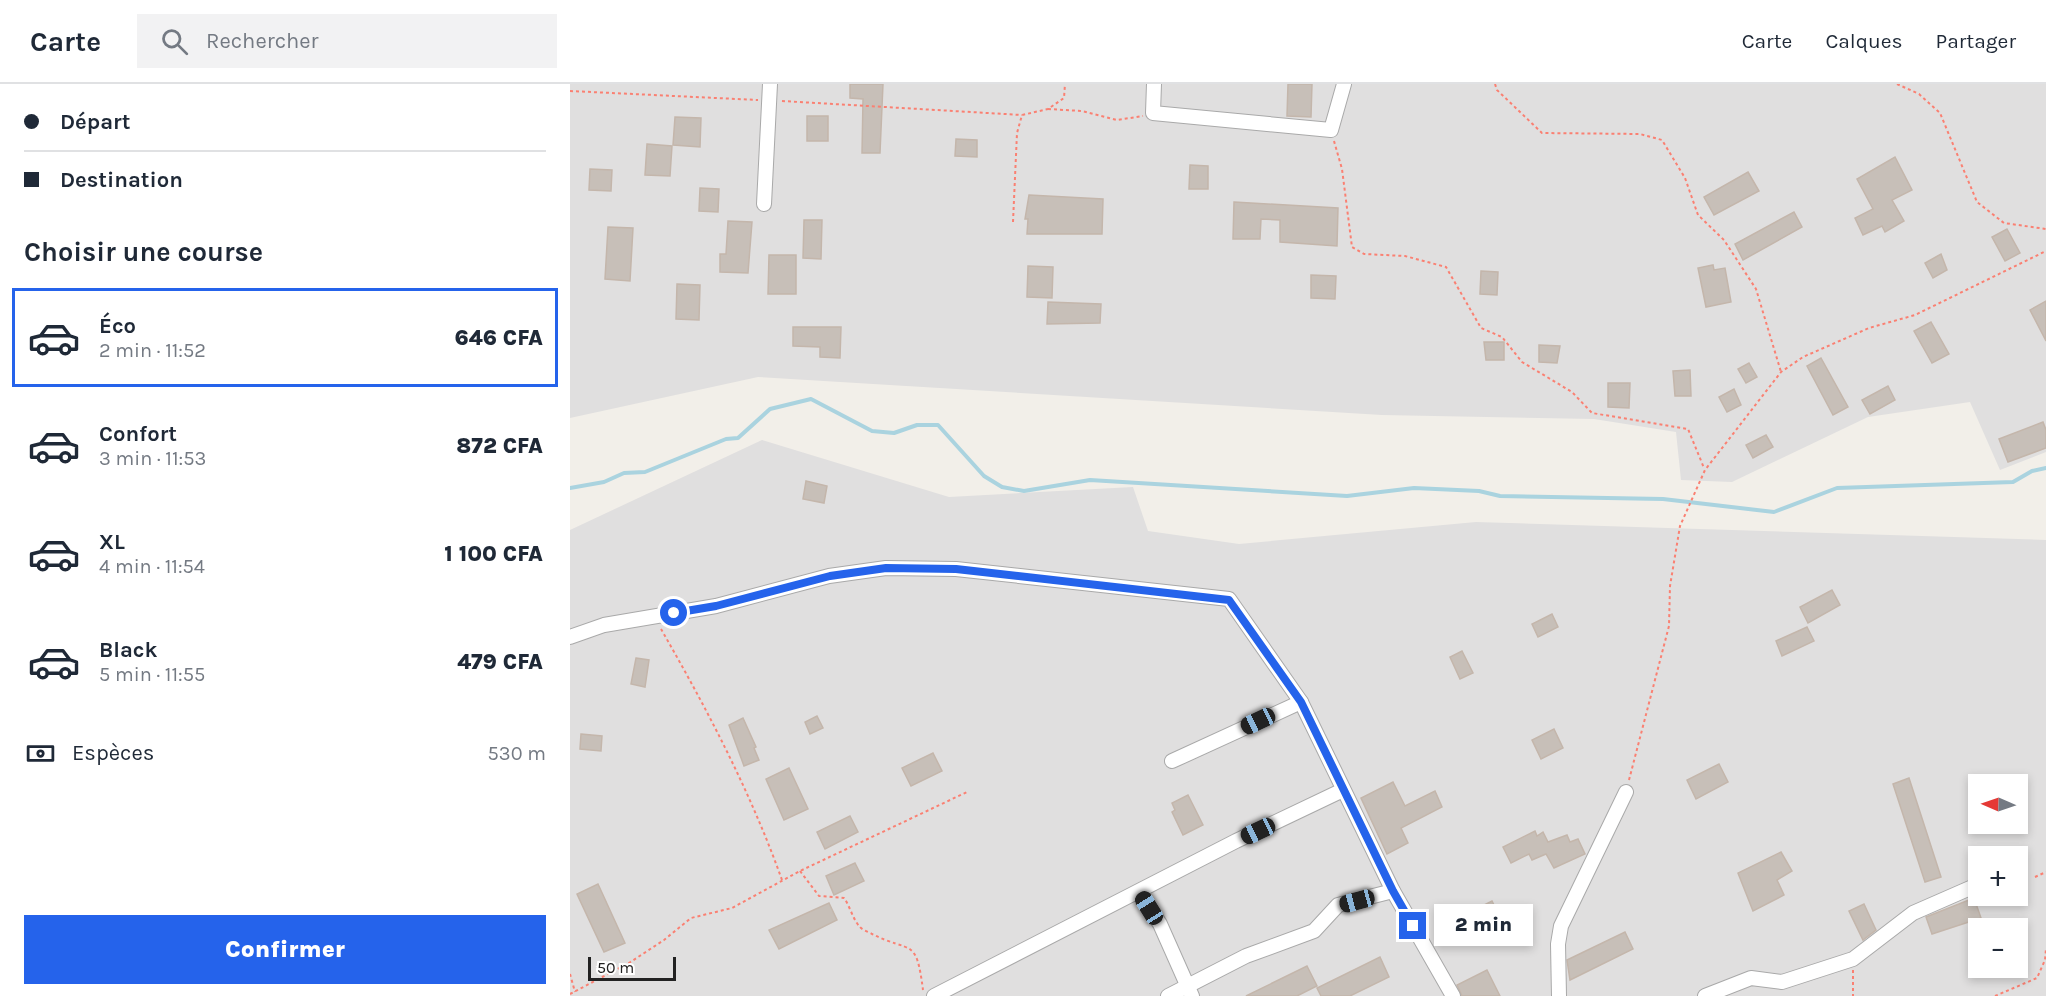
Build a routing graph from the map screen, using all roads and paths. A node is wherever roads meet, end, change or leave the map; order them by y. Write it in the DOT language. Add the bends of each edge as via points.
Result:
graph roads {
  1 [pos="770,84"];
  2 [pos="1065,84"];
  3 [pos="1154,84"];
  4 [pos="1344,84"];
  5 [pos="1495,84"];
  6 [pos="1897,84"];
  7 [pos="570,92"];
  8 [pos="769,100"];
  9 [pos="1048,109"];
  10 [pos="1153,113"];
  11 [pos="1022,115"];
  12 [pos="1331,130"];
  13 [pos="764,204"];
  14 [pos="1013,222"];
  15 [pos="2046,229"];
  16 [pos="2046,251"];
  17 [pos="1781,372"];
  18 [pos="1705,470"];
  19 [pos="653,616"];
  20 [pos="570,637"];
  21 [pos="1301,702"];
  22 [pos="1172,761"];
  23 [pos="1344,790"];
  24 [pos="967,792"];
  25 [pos="1626,792"];
  26 [pos="800,871"];
  27 [pos="2046,872"];
  28 [pos="2035,877"];
  29 [pos="782,880"];
  30 [pos="1968,889"];
  31 [pos="1393,891"];
  32 [pos="1139,892"];
  33 [pos="2046,949"];
  34 [pos="1853,959"];
  35 [pos="570,974"];
  36 [pos="1191,991"];
  37 [pos="575,992"];
  38 [pos="570,994"];
  39 [pos="924,996"];
  40 [pos="934,996"];
  41 [pos="1168,996"];
  42 [pos="1453,996"];
  43 [pos="1559,996"];
  44 [pos="1705,996"];
  45 [pos="1853,996"];
  46 [pos="1995,996"];
  1 -- 8 [label="street"];
  2 -- 9 [label="path" via="1064,98"];
  3 -- 10 [label="street"];
  4 -- 12 [label="street"];
  5 -- 17 [label="path" via="1542,133 1640,134 1662,140 1685,178 1698,215 1724,240 1756,289"];
  6 -- 15 [label="path" via="1918,94 1940,113 1977,202 2004,223"];
  7 -- 8 [label="path"];
  8 -- 11 [label="path"];
  8 -- 13 [label="street"];
  9 -- 10 [label="path" via="1082,111 1117,120"];
  9 -- 11 [label="path"];
  10 -- 12 [label="street"];
  11 -- 14 [label="path" via="1017,133"];
  12 -- 18 [label="path" via="1342,169 1352,247 1364,254 1406,256 1446,267 1481,328 1502,337 1522,362 1572,392 1592,413 1688,429"];
  16 -- 17 [label="path" via="1915,315 1869,328 1803,357"];
  17 -- 18 [label="path"];
  18 -- 25 [label="path" via="1680,526 1670,586 1669,626"];
  19 -- 20 [label="street" via="604,625"];
  19 -- 21 [label="street" via="716,606 830,576 886,568 956,569 1229,600"];
  19 -- 29 [label="path" via="760,824"];
  21 -- 22 [label="street"];
  21 -- 23 [label="street"];
  23 -- 31 [label="street"];
  23 -- 32 [label="street"];
  24 -- 26 [label="path"];
  25 -- 43 [label="street" via="1561,926"];
  26 -- 29 [label="path"];
  26 -- 39 [label="path" via="819,896 844,898 860,927 913,950 920,965"];
  27 -- 28 [label="path"];
  29 -- 37 [label="path" via="732,908 691,918 664,940"];
  30 -- 34 [label="street" via="1913,913"];
  31 -- 36 [label="street" via="1338,905 1314,931 1246,956"];
  31 -- 42 [label="street"];
  32 -- 36 [label="street" via="1160,924"];
  32 -- 40 [label="street"];
  33 -- 46 [label="path" via="2037,978"];
  34 -- 44 [label="street" via="1782,982 1751,978"];
  34 -- 45 [label="path"];
  35 -- 37 [label="path"];
  36 -- 41 [label="street"];
  37 -- 38 [label="path"];
}
